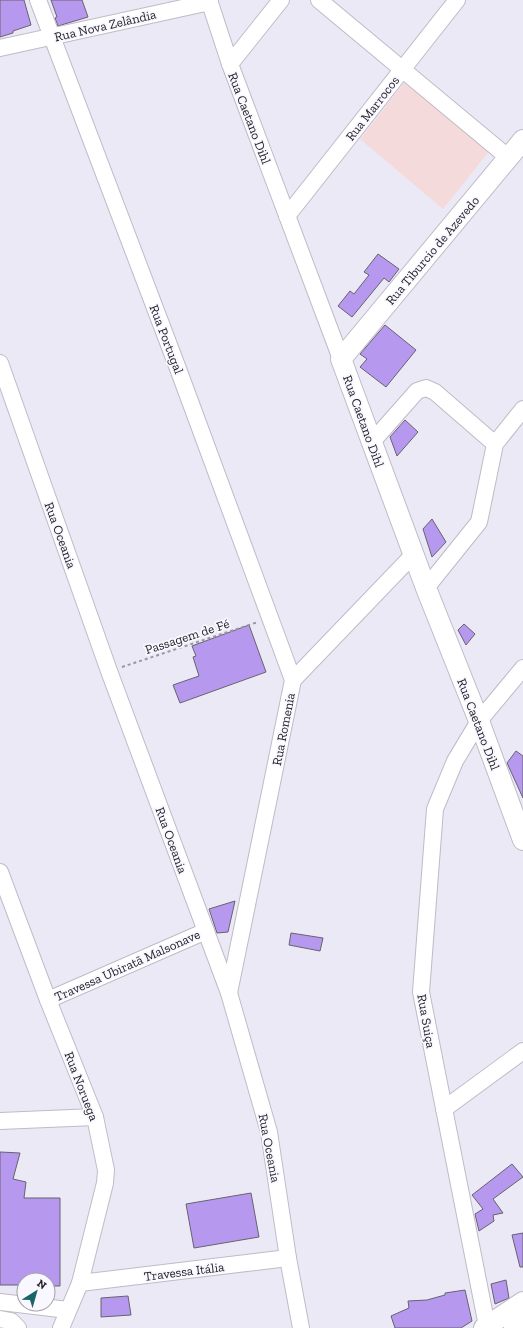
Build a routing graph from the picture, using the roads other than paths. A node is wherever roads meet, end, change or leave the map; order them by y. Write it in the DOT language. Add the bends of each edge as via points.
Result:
graph roads {
  1 [pos="38,0"];
  2 [pos="281,0"];
  3 [pos="319,0"];
  4 [pos="457,0"];
  5 [pos="210,1"];
  6 [pos="52,37"];
  7 [pos="0,48"];
  8 [pos="230,64"];
  9 [pos="403,69"];
  10 [pos="523,140"];
  11 [pos="509,158"];
  12 [pos="287,216"];
  13 [pos="342,359"];
  14 [pos="0,363"];
  15 [pos="523,409"];
  16 [pos="372,442"];
  17 [pos="495,444"];
  18 [pos="414,554"];
  19 [pos="426,588"];
  20 [pos="523,668"];
  21 [pos="293,680"];
  22 [pos="479,721"];
  23 [pos="523,840"];
  24 [pos="0,872"];
  25 [pos="206,931"];
  26 [pos="239,949"];
  27 [pos="213,950"];
  28 [pos="229,993"];
  29 [pos="48,1000"];
  30 [pos="523,1051"];
  31 [pos="444,1109"];
  32 [pos="95,1117"];
  33 [pos="0,1121"];
  34 [pos="288,1258"];
  35 [pos="80,1283"];
  36 [pos="0,1302"];
  37 [pos="523,1302"];
  38 [pos="68,1310"];
  39 [pos="0,1318"];
  40 [pos="523,1322"];
  41 [pos="486,1327"];
  42 [pos="18,1328"];
  43 [pos="61,1328"];
  44 [pos="301,1328"];
  45 [pos="514,1328"];
  1 -- 6 [label="street, Rua Portugal"];
  2 -- 8 [label="street"];
  3 -- 9 [label="street"];
  4 -- 9 [label="street, Rua Marrocos"];
  5 -- 6 [label="street, Rua Nova Zelândia"];
  5 -- 8 [label="street, Rua Caetano Dihl"];
  6 -- 7 [label="street, Rua Nova Zelândia"];
  6 -- 21 [label="street, Rua Portugal"];
  8 -- 12 [label="street, Rua Caetano Dihl"];
  9 -- 11 [label="street"];
  9 -- 12 [label="street, Rua Marrocos"];
  10 -- 11 [label="main road, Rua Tiburcio de Azevedo"];
  11 -- 13 [label="main road, Rua Tiburcio de Azevedo"];
  12 -- 13 [label="street, Rua Caetano Dihl"];
  13 -- 16 [label="main road, Rua Caetano Dihl"];
  14 -- 25 [label="street, Rua Oceania" via="109,671"];
  15 -- 17 [label="street"];
  16 -- 17 [label="street" via="417,391 426,388 435,392"];
  16 -- 18 [label="main road, Rua Caetano Dihl"];
  17 -- 19 [label="street" via="479,522"];
  18 -- 19 [label="main road, Rua Caetano Dihl"];
  18 -- 21 [label="street, Rua Romenia"];
  19 -- 22 [label="main road, Rua Caetano Dihl"];
  20 -- 22 [label="street, Rua Suiça"];
  21 -- 26 [label="street, Rua Romenia"];
  22 -- 23 [label="main road, Rua Caetano Dihl"];
  22 -- 31 [label="street, Rua Suiça" via="455,761 435,809 421,992"];
  24 -- 29 [label="street, Rua Noruega"];
  25 -- 27 [label="street, Rua Oceania"];
  25 -- 29 [label="street, Travessa Ubiratã Malsonave"];
  26 -- 27 [label="street"];
  26 -- 28 [label="street, Rua Romenia"];
  27 -- 28 [label="street, Rua Oceania"];
  28 -- 34 [label="street, Rua Oceania" via="269,1132"];
  29 -- 32 [label="street, Rua Noruega"];
  30 -- 31 [label="street"];
  31 -- 41 [label="street, Rua Suiça"];
  32 -- 33 [label="street"];
  32 -- 35 [label="street, Rua Noruega" via="106,1170 105,1183"];
  34 -- 35 [label="street, Travessa Itália"];
  34 -- 44 [label="street, Rua Oceania"];
  35 -- 38 [label="street, Rua Noruega"];
  36 -- 38 [label="street"];
  37 -- 41 [label="main road"];
  38 -- 43 [label="street, Rua Noruega"];
  39 -- 42 [label="street" via="11,1320"];
  40 -- 45 [label="main road"];
}
